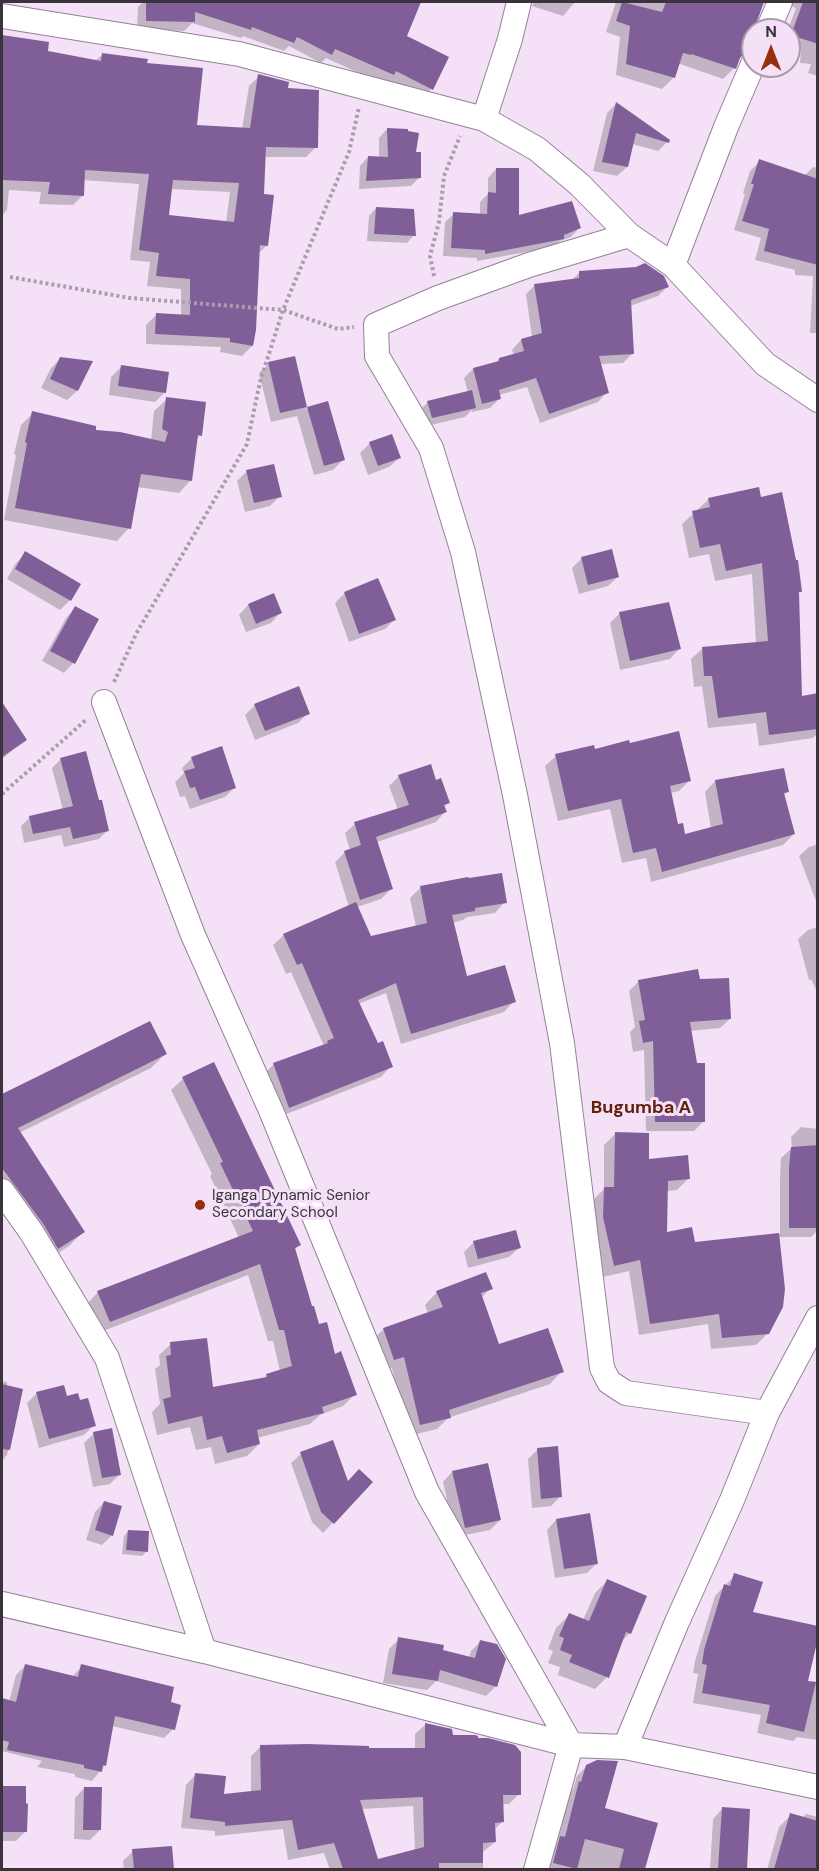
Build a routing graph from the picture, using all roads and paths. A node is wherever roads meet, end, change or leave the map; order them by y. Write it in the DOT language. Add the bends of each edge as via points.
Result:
graph roads {
  1 [pos="519,2"];
  2 [pos="780,2"];
  3 [pos="2,16"];
  4 [pos="773,18"];
  5 [pos="747,78"];
  6 [pos="366,87"];
  7 [pos="476,117"];
  8 [pos="629,235"];
  9 [pos="673,265"];
  10 [pos="10,277"];
  11 [pos="438,298"];
  12 [pos="283,310"];
  13 [pos="376,325"];
  14 [pos="818,400"];
  15 [pos="104,702"];
  16 [pos="2,794"];
  17 [pos="2,1191"];
  18 [pos="818,1318"];
  19 [pos="767,1413"];
  20 [pos="2,1604"];
  21 [pos="204,1651"];
  22 [pos="571,1745"];
  23 [pos="625,1747"];
  24 [pos="818,1787"];
  25 [pos="536,1869"];
  1 -- 7 [label="street" via="510,39"];
  2 -- 4 [label="street"];
  3 -- 6 [label="street" via="239,54"];
  5 -- 9 [label="street"];
  6 -- 7 [label="street"];
  6 -- 12 [label="path" via="349,152"];
  7 -- 8 [label="street" via="537,149 580,185"];
  7 -- 11 [label="path" via="444,176 439,222 430,256"];
  8 -- 9 [label="street"];
  8 -- 11 [label="street"];
  9 -- 14 [label="street" via="765,364"];
  10 -- 12 [label="path" via="130,298"];
  11 -- 13 [label="street"];
  12 -- 13 [label="path" via="338,329"];
  12 -- 15 [label="path" via="260,382 247,444 136,634"];
  13 -- 19 [label="street" via="377,356 431,448 464,552 562,1043 602,1368 609,1382 626,1393"];
  15 -- 16 [label="path"];
  15 -- 22 [label="street" via="193,935 272,1113 427,1492"];
  17 -- 21 [label="street" via="32,1233 107,1358"];
  18 -- 19 [label="street"];
  19 -- 23 [label="street"];
  20 -- 21 [label="street"];
  21 -- 22 [label="street"];
  22 -- 23 [label="street"];
  22 -- 25 [label="street"];
  23 -- 24 [label="street"];
}
